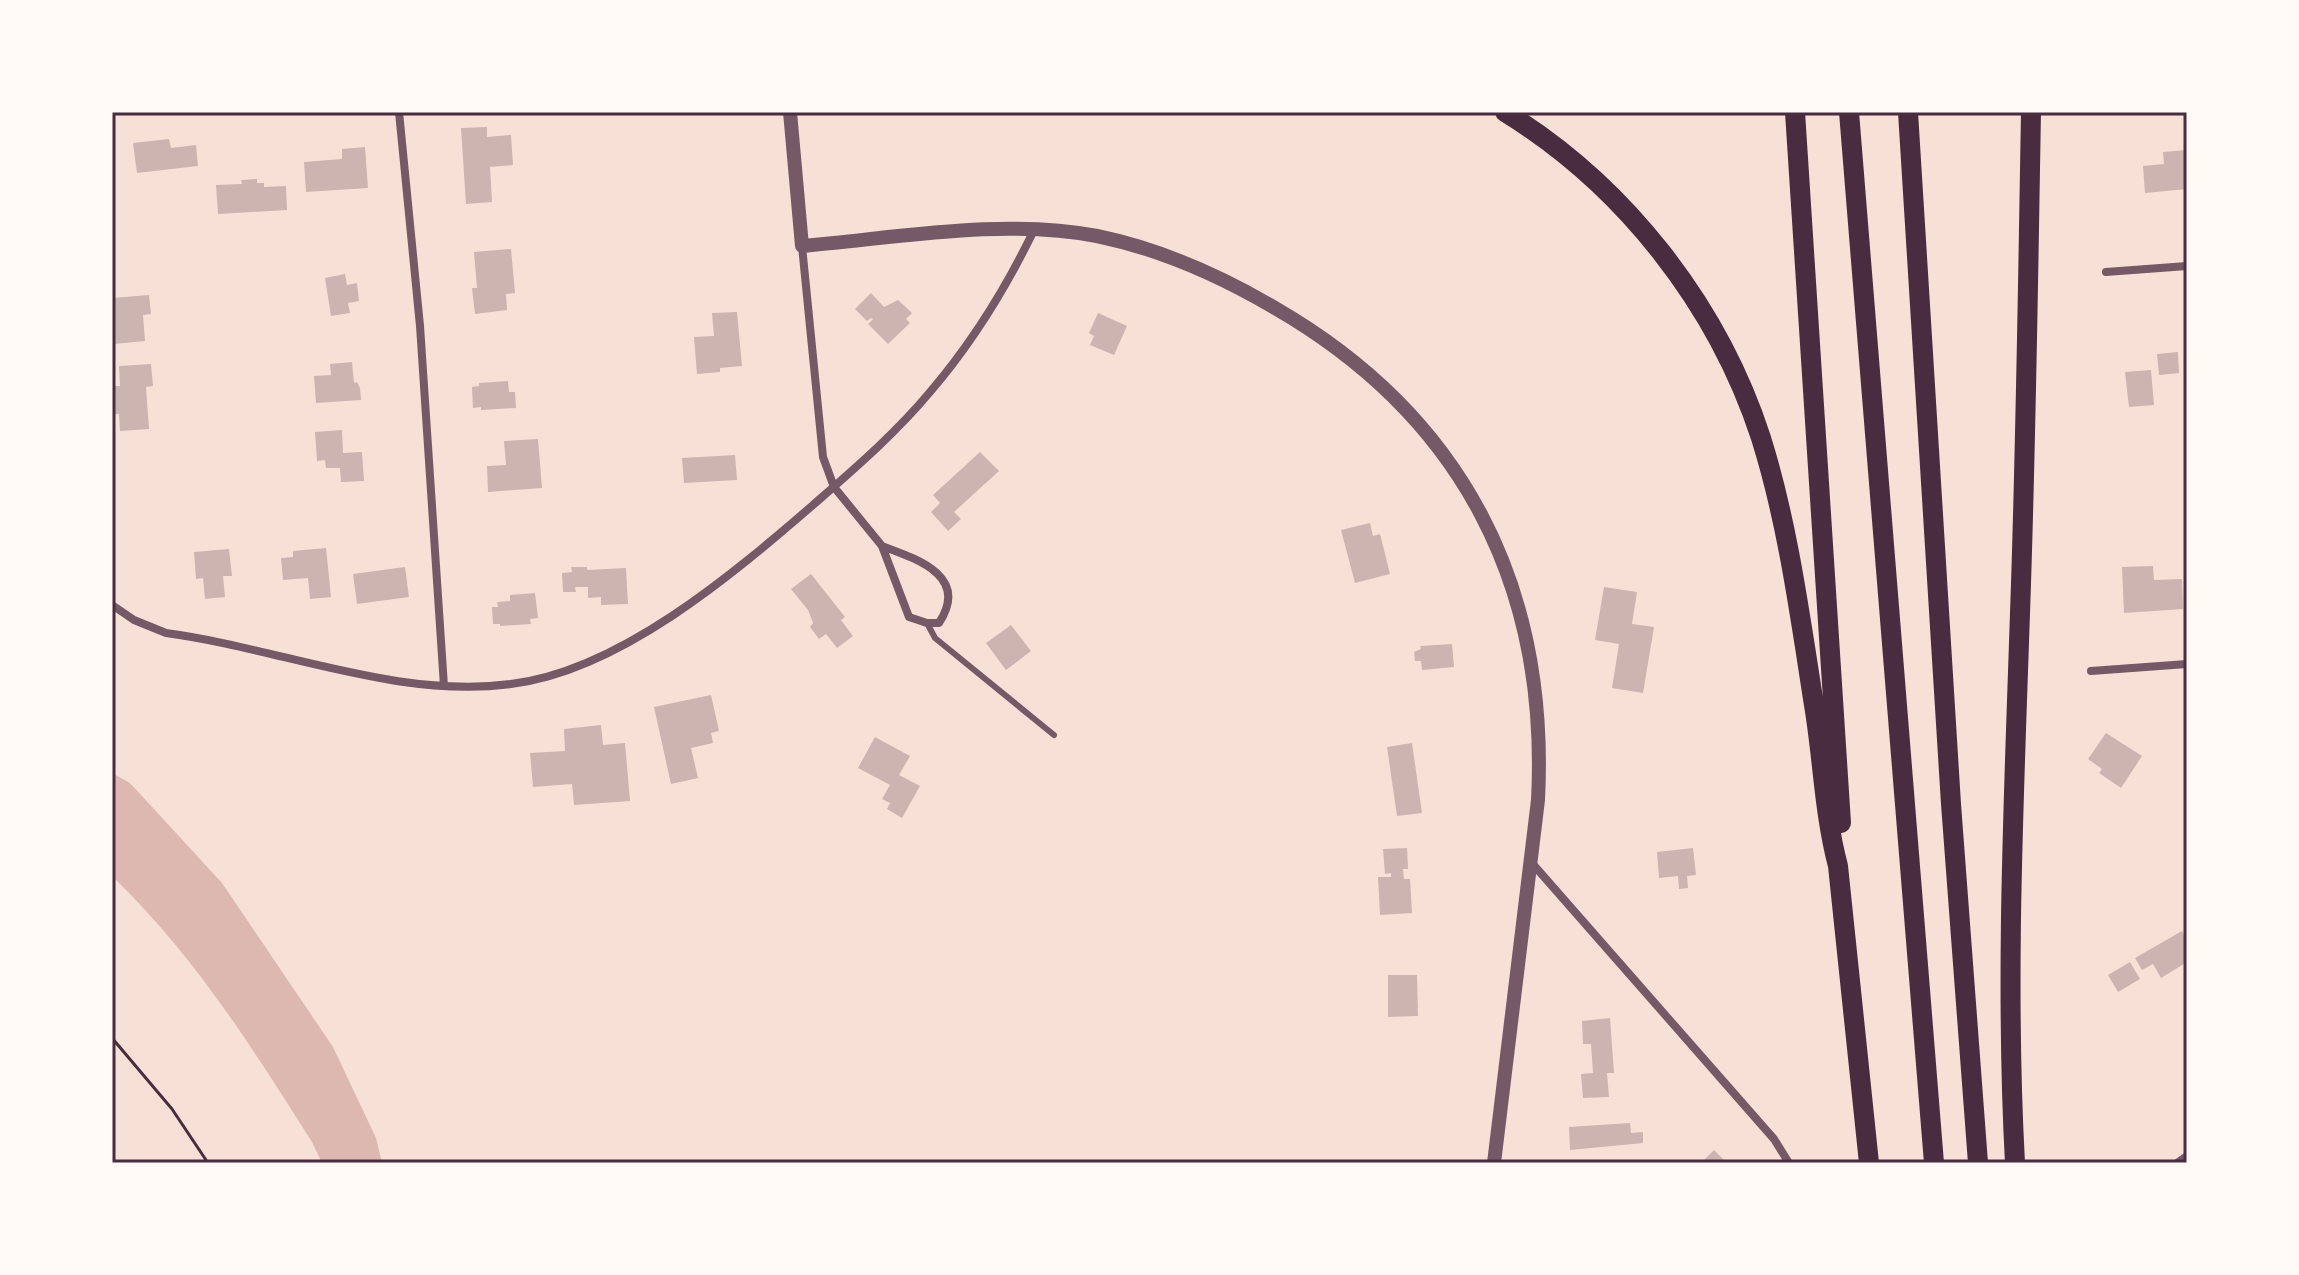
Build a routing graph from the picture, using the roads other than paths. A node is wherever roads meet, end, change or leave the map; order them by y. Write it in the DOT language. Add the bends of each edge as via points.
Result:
graph roads {
  1 [pos="399,112"];
  2 [pos="790,112"];
  3 [pos="1505,112"];
  4 [pos="1795,112"];
  5 [pos="1849,112"];
  6 [pos="1908,112"];
  7 [pos="2031,112"];
  8 [pos="1034,230"];
  9 [pos="802,246"];
  10 [pos="2187,266"];
  11 [pos="2106,272"];
  12 [pos="834,487"];
  13 [pos="882,546"];
  14 [pos="112,605"];
  15 [pos="927,623"];
  16 [pos="2187,664"];
  17 [pos="2091,671"];
  18 [pos="444,686"];
  19 [pos="1054,735"];
  20 [pos="1530,861"];
  21 [pos="1838,866"];
  22 [pos="2187,1156"];
  23 [pos="1494,1163"];
  24 [pos="1789,1163"];
  25 [pos="1869,1163"];
  26 [pos="1934,1163"];
  27 [pos="1978,1163"];
  28 [pos="2015,1163"];
  29 [pos="2177,1163"];
  1 -- 18 [label="street" via="420,326"];
  2 -- 9 [label="street"];
  3 -- 21 [label="highway" via="1583,171 1647,235 1699,305 1740,385 1764,449 1783,530"];
  4 -- 21 [label="highway" via="1841,832"];
  5 -- 26 [label="highway"];
  6 -- 27 [label="highway"];
  7 -- 28 [label="highway" via="2011,891"];
  8 -- 9 [label="street"];
  8 -- 12 [label="street" via="996,300 941,379"];
  8 -- 20 [label="street" via="1145,248 1236,286 1316,331 1358,362 1437,445 1496,544 1530,654 1540,758"];
  9 -- 12 [label="street" via="823,457"];
  10 -- 11 [label="street"];
  12 -- 13 [label="street"];
  12 -- 18 [label="street" via="757,554 605,655 510,684"];
  13 -- 15 [label="street" via="909,617"];
  13 -- 15 [label="street" via="941,576 950,594 949,608 939,623"];
  14 -- 18 [label="street" via="153,629 180,636"];
  15 -- 19 [label="lane" via="935,638"];
  16 -- 17 [label="street"];
  20 -- 23 [label="street"];
  20 -- 24 [label="street" via="1774,1139"];
  21 -- 25 [label="highway"];
  22 -- 29 [label="street"];
}
